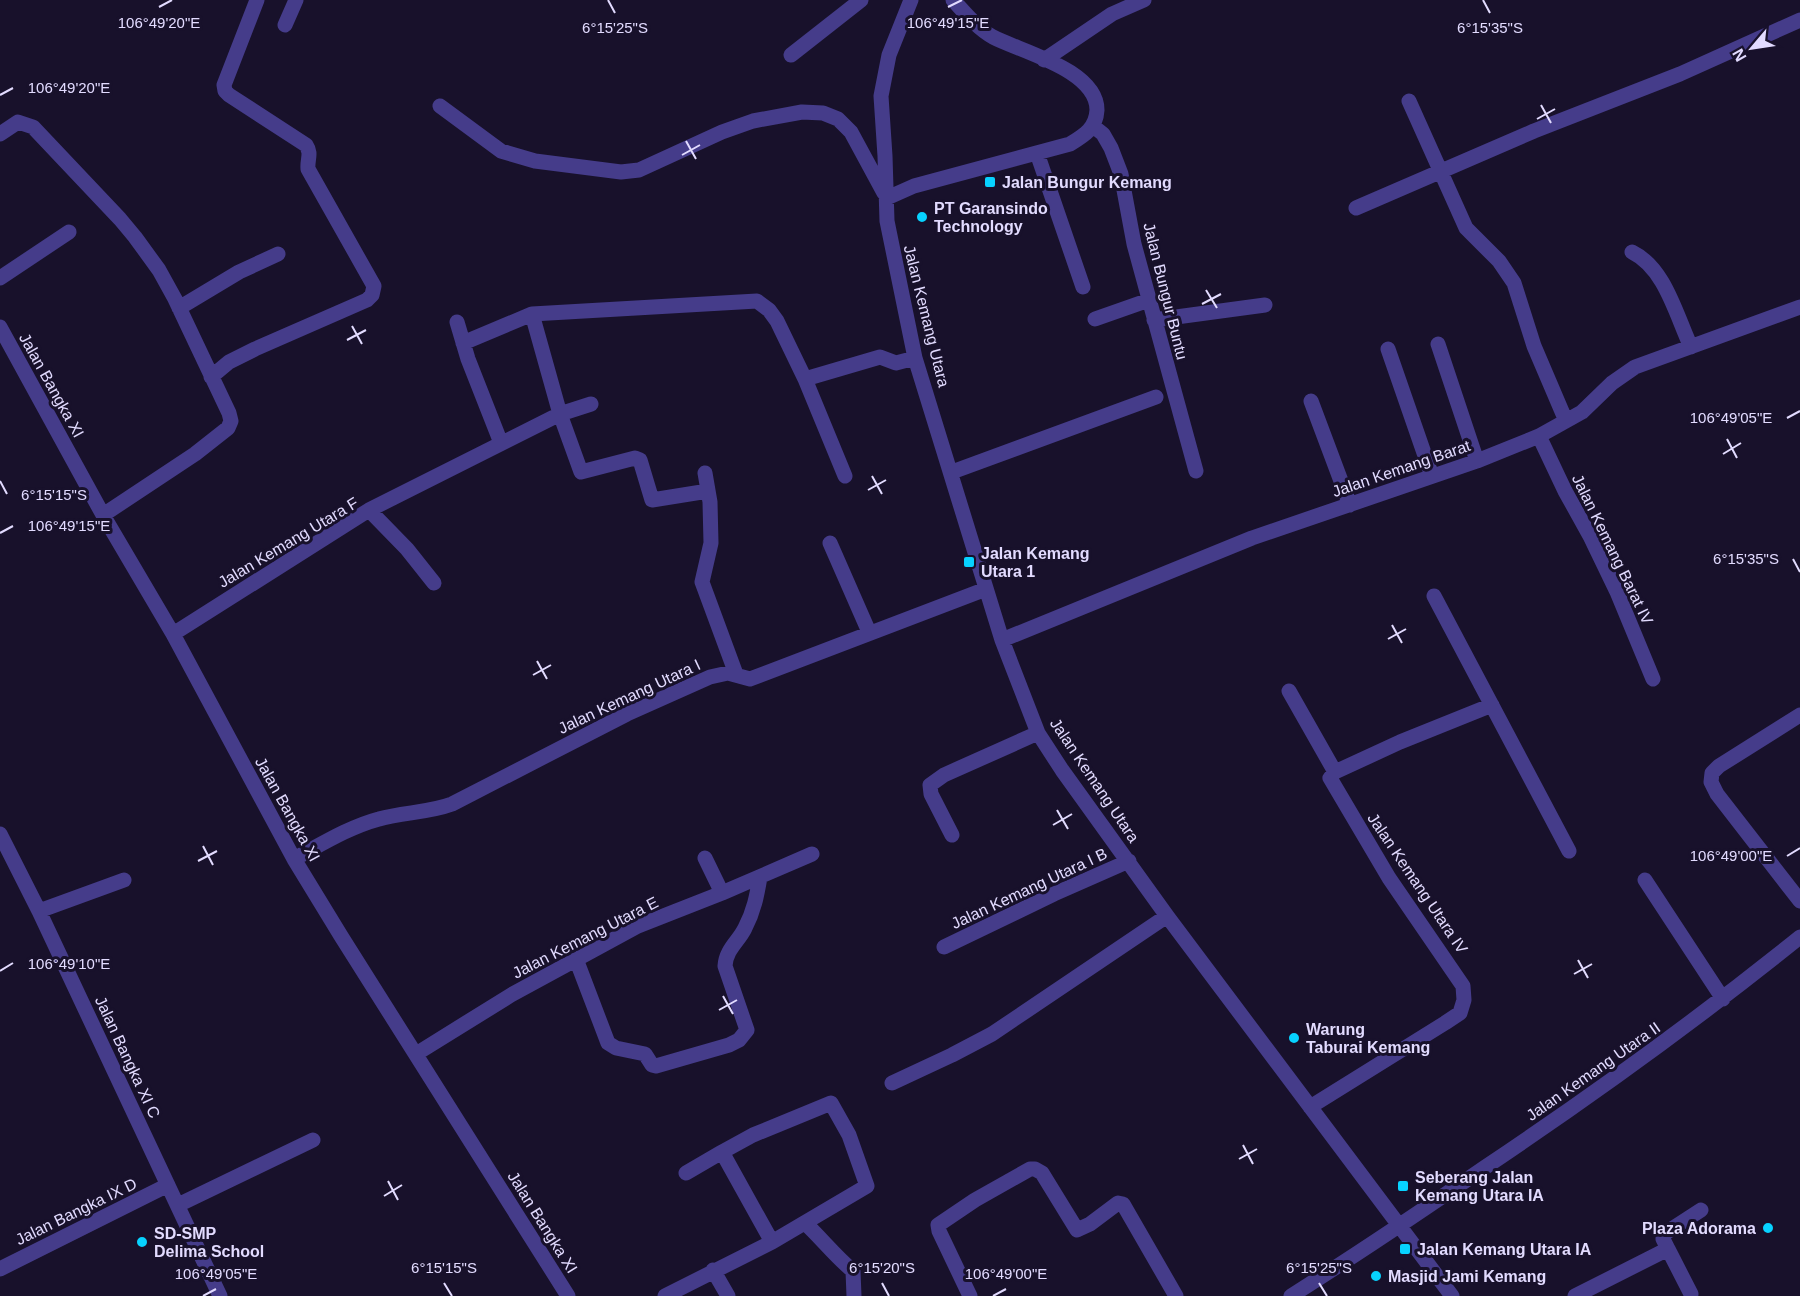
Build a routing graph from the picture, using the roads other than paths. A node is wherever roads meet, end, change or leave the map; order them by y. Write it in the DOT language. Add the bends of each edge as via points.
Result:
graph roads {
  1 [pos="257,0"];
  2 [pos="296,0"];
  3 [pos="861,0"];
  4 [pos="911,0"];
  5 [pos="953,0"];
  6 [pos="1144,0"];
  7 [pos="1800,20"];
  8 [pos="285,25"];
  9 [pos="791,55"];
  10 [pos="1044,60"];
  11 [pos="1409,101"];
  12 [pos="440,106"];
  13 [pos="1093,126"];
  14 [pos="0,133"];
  15 [pos="1037,153"];
  16 [pos="1440,171"];
  17 [pos="887,198"];
  18 [pos="1356,208"];
  19 [pos="69,232"];
  20 [pos="1632,252"];
  21 [pos="278,254"];
  22 [pos="0,278"];
  23 [pos="1083,287"];
  24 [pos="1149,300"];
  25 [pos="1265,305"];
  26 [pos="1800,307"];
  27 [pos="179,308"];
  28 [pos="532,314"];
  29 [pos="1095,319"];
  30 [pos="1154,320"];
  31 [pos="457,322"];
  32 [pos="0,327"];
  33 [pos="463,343"];
  34 [pos="1438,344"];
  35 [pos="1690,347"];
  36 [pos="1388,349"];
  37 [pos="915,358"];
  38 [pos="211,376"];
  39 [pos="805,380"];
  40 [pos="1156,397"];
  41 [pos="1311,401"];
  42 [pos="591,404"];
  43 [pos="560,414"];
  44 [pos="1566,421"];
  45 [pos="1539,436"];
  46 [pos="501,443"];
  47 [pos="1477,461"];
  48 [pos="1196,471"];
  49 [pos="952,472"];
  50 [pos="705,474"];
  51 [pos="845,476"];
  52 [pos="1432,476"];
  53 [pos="708,491"];
  54 [pos="1350,505"];
  55 [pos="369,510"];
  56 [pos="103,515"];
  57 [pos="830,543"];
  58 [pos="435,584"];
  59 [pos="986,589"];
  60 [pos="1434,596"];
  61 [pos="869,632"];
  62 [pos="173,634"];
  63 [pos="1002,640"];
  64 [pos="736,674"];
  65 [pos="1653,679"];
  66 [pos="1289,691"];
  67 [pos="1491,705"];
  68 [pos="1800,715"];
  69 [pos="1038,733"];
  70 [pos="1335,772"];
  71 [pos="0,834"];
  72 [pos="952,835"];
  73 [pos="1569,851"];
  74 [pos="812,854"];
  75 [pos="705,858"];
  76 [pos="294,859"];
  77 [pos="1129,861"];
  78 [pos="760,877"];
  79 [pos="124,880"];
  80 [pos="1645,880"];
  81 [pos="722,893"];
  82 [pos="1800,901"];
  83 [pos="39,911"];
  84 [pos="1167,916"];
  85 [pos="1800,937"];
  86 [pos="944,947"];
  87 [pos="576,959"];
  88 [pos="1723,999"];
  89 [pos="416,1054"];
  90 [pos="892,1083"];
  91 [pos="1310,1107"];
  92 [pos="313,1140"];
  93 [pos="722,1152"];
  94 [pos="686,1173"];
  95 [pos="168,1185"];
  96 [pos="178,1205"];
  97 [pos="1701,1210"];
  98 [pos="805,1223"];
  99 [pos="1400,1226"];
  100 [pos="772,1242"];
  101 [pos="1668,1249"];
  102 [pos="0,1269"];
  103 [pos="713,1270"];
  104 [pos="1691,1294"];
  105 [pos="220,1296"];
  106 [pos="568,1296"];
  107 [pos="666,1296"];
  108 [pos="728,1296"];
  109 [pos="854,1296"];
  110 [pos="970,1296"];
  111 [pos="1176,1296"];
  112 [pos="1291,1296"];
  113 [pos="1452,1296"];
  114 [pos="1575,1296"];
  1 -- 38 [label="street" via="225,91 306,145 310,155 308,169 374,286 367,300 255,349"];
  2 -- 8 [label="street"];
  3 -- 9 [label="street"];
  4 -- 17 [label="street, Jalan Kemang Utara" via="890,55 881,96"];
  5 -- 10 [label="street" via="986,32"];
  6 -- 10 [label="street" via="1112,14"];
  7 -- 16 [label="street" via="1680,74"];
  10 -- 13 [label="street" via="1084,82 1097,104"];
  11 -- 16 [label="street"];
  12 -- 17 [label="street" via="501,151 535,161 621,172 639,170 753,121 802,112 823,113 838,119 851,132"];
  13 -- 15 [label="street" via="1070,144"];
  13 -- 24 [label="street, Jalan Bungur Buntu" via="1103,134 1121,174"];
  14 -- 27 [label="street" via="18,122 33,127 135,237 159,270"];
  15 -- 17 [label="street" via="914,186"];
  15 -- 23 [label="street"];
  16 -- 18 [label="street"];
  16 -- 44 [label="street" via="1466,228 1499,261 1514,283 1534,346"];
  17 -- 37 [label="street, Jalan Kemang Utara" via="889,235"];
  19 -- 22 [label="street"];
  20 -- 35 [label="street" via="1657,273"];
  21 -- 27 [label="street"];
  24 -- 29 [label="street"];
  24 -- 30 [label="street, Jalan Bungur Buntu"];
  25 -- 30 [label="street"];
  26 -- 35 [label="street, Jalan Kemang Barat"];
  27 -- 38 [label="street"];
  28 -- 33 [label="street"];
  28 -- 39 [label="street" via="757,301 777,321"];
  28 -- 43 [label="street"];
  30 -- 48 [label="street, Jalan Bungur Buntu"];
  31 -- 33 [label="street"];
  32 -- 56 [label="street, Jalan Bangka XI"];
  33 -- 46 [label="street"];
  34 -- 47 [label="street"];
  35 -- 44 [label="street, Jalan Kemang Barat" via="1635,367"];
  36 -- 52 [label="street"];
  37 -- 39 [label="street" via="896,363 880,357"];
  37 -- 49 [label="street, Jalan Kemang Utara"];
  38 -- 56 [label="street" via="229,413 228,428"];
  39 -- 51 [label="street"];
  40 -- 49 [label="street"];
  41 -- 54 [label="street"];
  42 -- 43 [label="street"];
  43 -- 46 [label="street"];
  43 -- 53 [label="street" via="581,472 638,458 652,500"];
  44 -- 45 [label="street, Jalan Kemang Barat"];
  45 -- 47 [label="street, Jalan Kemang Barat"];
  45 -- 65 [label="street, Jalan Kemang Barat IV" via="1590,536"];
  46 -- 55 [label="street"];
  47 -- 52 [label="street, Jalan Kemang Barat"];
  49 -- 59 [label="street, Jalan Kemang Utara"];
  50 -- 53 [label="street"];
  52 -- 54 [label="street, Jalan Kemang Barat"];
  53 -- 64 [label="street" via="711,543 702,582"];
  54 -- 63 [label="street, Jalan Kemang Barat" via="1212,553"];
  55 -- 58 [label="street, Jalan Kemang Utara F"];
  55 -- 62 [label="street, Jalan Kemang Utara F"];
  56 -- 62 [label="street, Jalan Bangka XI"];
  57 -- 61 [label="street"];
  59 -- 61 [label="street, Jalan Kemang Utara I"];
  59 -- 63 [label="street, Jalan Kemang Utara"];
  60 -- 67 [label="street"];
  61 -- 64 [label="street, Jalan Kemang Utara I" via="750,679"];
  62 -- 76 [label="street, Jalan Bangka XI"];
  63 -- 69 [label="street, Jalan Kemang Utara"];
  64 -- 76 [label="street, Jalan Kemang Utara I" via="710,677 627,714 452,804 368,822"];
  66 -- 70 [label="street"];
  67 -- 70 [label="street"];
  67 -- 73 [label="street"];
  68 -- 82 [label="street" via="1719,766 1712,773 1711,782"];
  69 -- 72 [label="street" via="930,785"];
  69 -- 77 [label="street, Jalan Kemang Utara"];
  70 -- 91 [label="street, Jalan Kemang Utara IV" via="1331,783 1389,878 1453,968 1463,986 1464,1000 1460,1013"];
  71 -- 83 [label="street, Jalan Bangka XI C"];
  74 -- 78 [label="street, Jalan Kemang Utara E"];
  75 -- 81 [label="street"];
  76 -- 89 [label="street, Jalan Bangka XI"];
  77 -- 84 [label="street, Jalan Kemang Utara"];
  77 -- 86 [label="street, Jalan Kemang Utara I B"];
  78 -- 81 [label="street, Jalan Kemang Utara E"];
  78 -- 87 [label="street" via="754,908 744,931 727,953 728,974 747,1030 729,1045 656,1066 645,1054 616,1048 608,1042"];
  79 -- 83 [label="street"];
  80 -- 88 [label="street"];
  81 -- 87 [label="street, Jalan Kemang Utara E" via="638,926"];
  83 -- 95 [label="street, Jalan Bangka XI C"];
  84 -- 90 [label="street" via="992,1034"];
  84 -- 91 [label="street, Jalan Kemang Utara"];
  85 -- 88 [label="street, Jalan Kemang Utara II"];
  87 -- 89 [label="street, Jalan Kemang Utara E"];
  88 -- 99 [label="street, Jalan Kemang Utara II" via="1580,1104"];
  89 -- 106 [label="street, Jalan Bangka XI"];
  91 -- 99 [label="street, Jalan Kemang Utara"];
  92 -- 96 [label="street"];
  93 -- 94 [label="street"];
  93 -- 98 [label="street" via="828,1103 834,1105 867,1186"];
  93 -- 100 [label="street"];
  95 -- 96 [label="street, Jalan Bangka XI C"];
  95 -- 102 [label="street, Jalan Bangka IX D"];
  96 -- 105 [label="street, Jalan Bangka XI C"];
  97 -- 101 [label="street" via="1664,1234"];
  98 -- 100 [label="street"];
  98 -- 109 [label="street" via="853,1271"];
  99 -- 112 [label="street, Jalan Kemang Utara II"];
  99 -- 113 [label="street, Jalan Kemang Utara"];
  100 -- 103 [label="street"];
  101 -- 104 [label="street"];
  101 -- 114 [label="street"];
  103 -- 107 [label="street"];
  103 -- 108 [label="street"];
  110 -- 111 [label="street" via="938,1225 1030,1169 1042,1173 1077,1230 1118,1203 1123,1204"];
}
